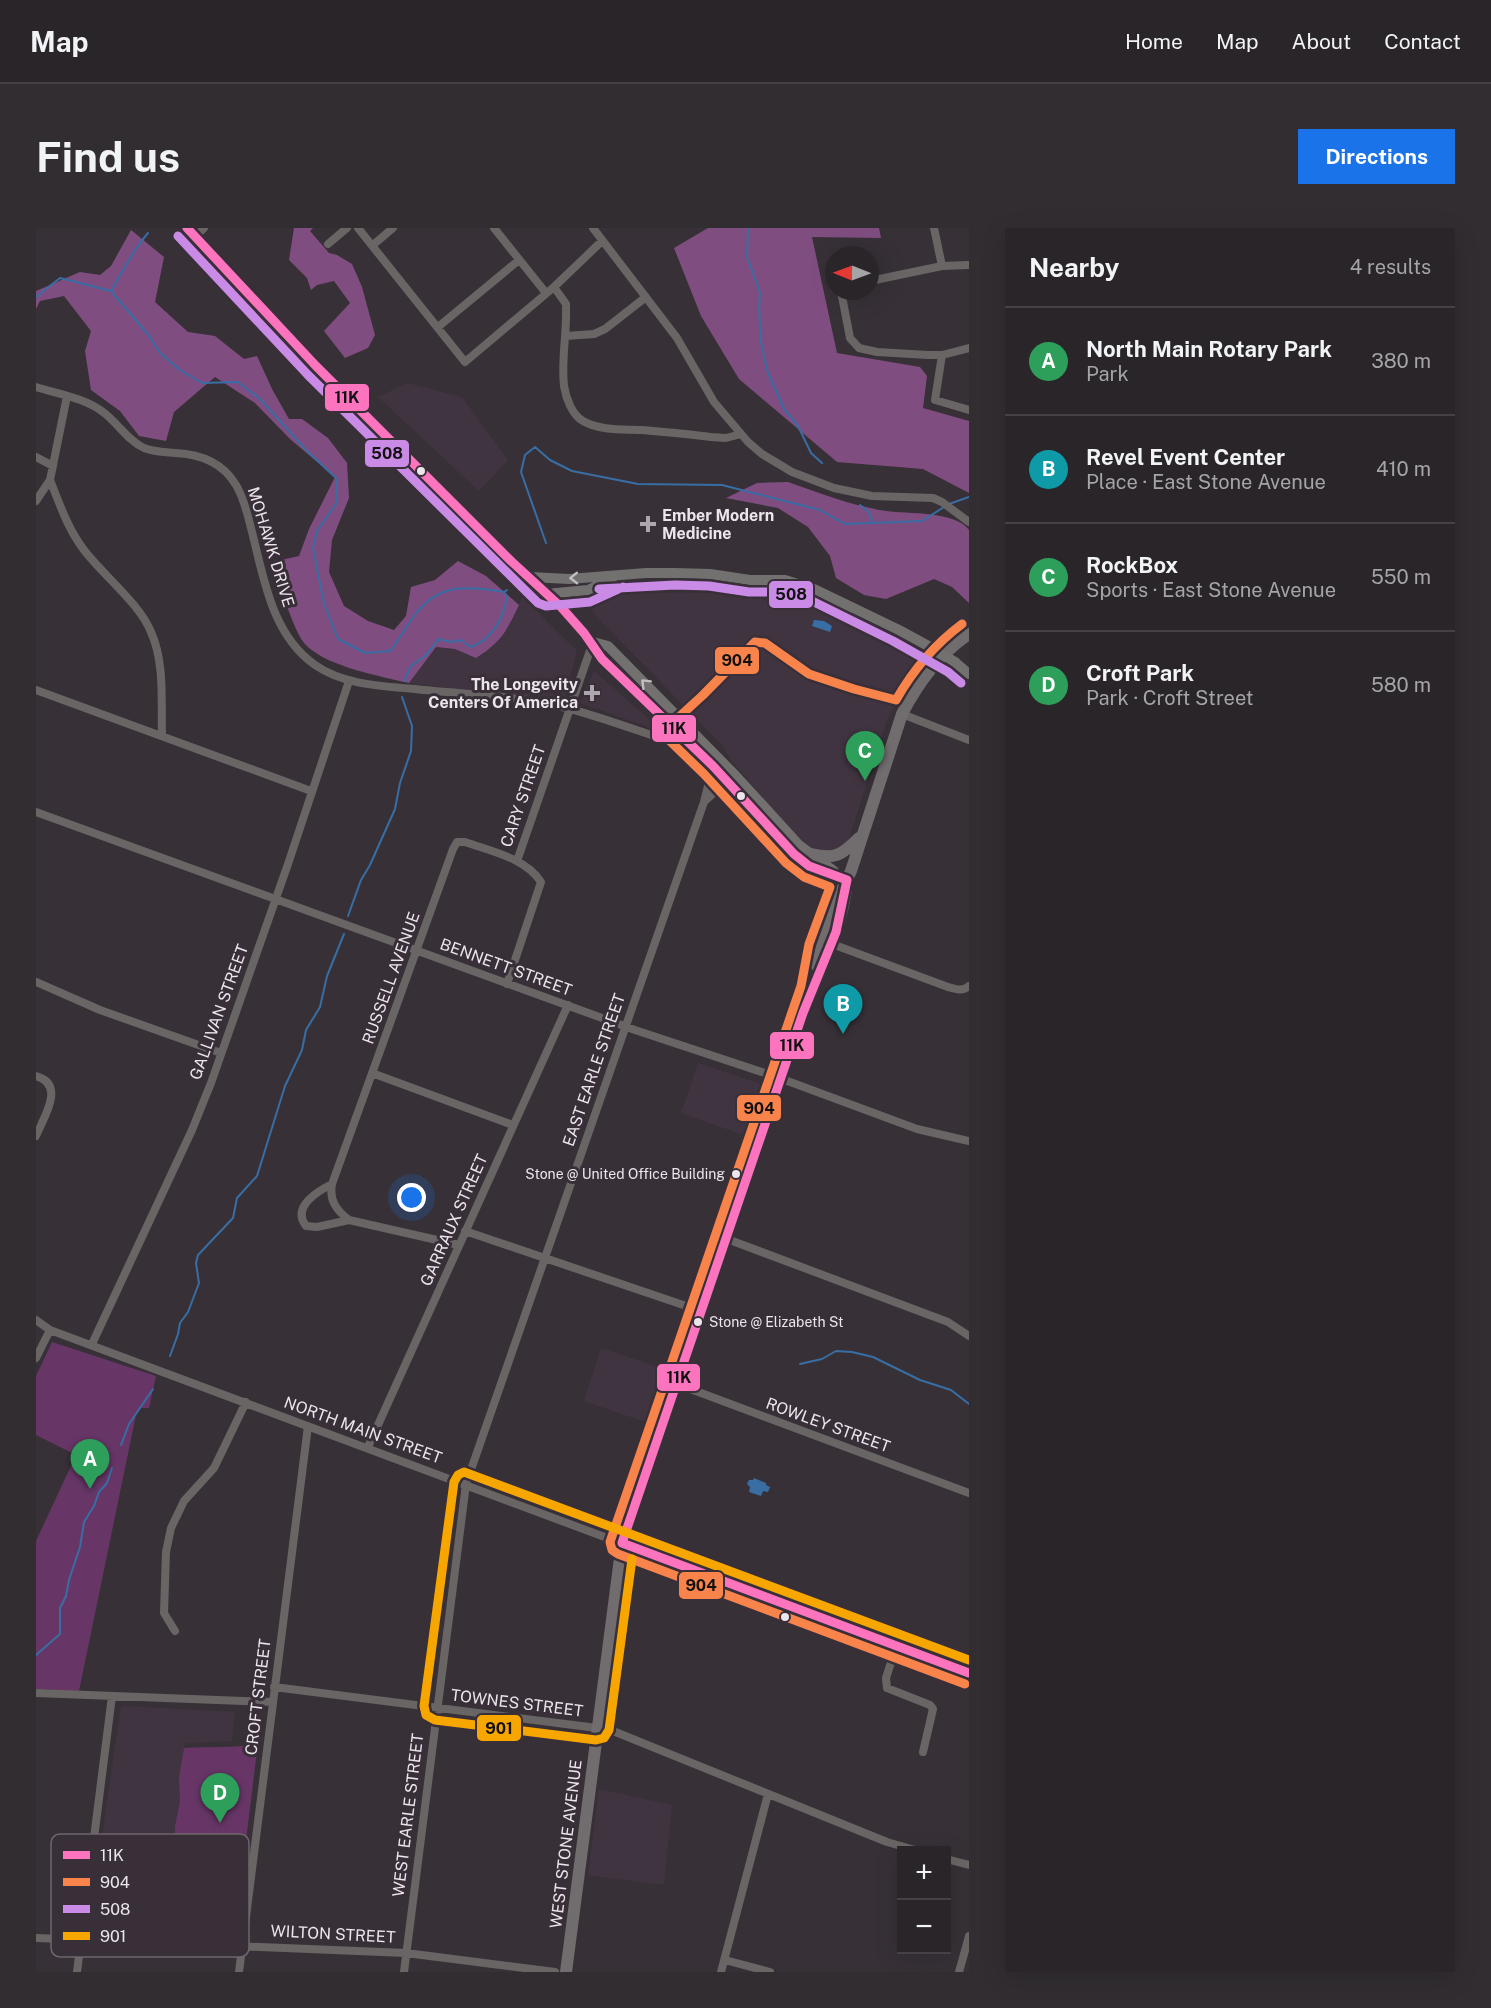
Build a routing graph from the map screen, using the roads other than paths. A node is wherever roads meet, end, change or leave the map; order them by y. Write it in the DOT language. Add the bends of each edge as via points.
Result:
graph roads {
  1 [pos="187,228"];
  2 [pos="204,228"];
  3 [pos="347,228"];
  4 [pos="358,228"];
  5 [pos="393,228"];
  6 [pos="494,228"];
  7 [pos="593,228"];
  8 [pos="934,228"];
  9 [pos="195,237"];
  10 [pos="602,241"];
  11 [pos="328,244"];
  12 [pos="373,245"];
  13 [pos="519,260"];
  14 [pos="969,265"];
  15 [pos="942,266"];
  16 [pos="879,279"];
  17 [pos="550,290"];
  18 [pos="646,297"];
  19 [pos="843,300"];
  20 [pos="438,327"];
  21 [pos="566,336"];
  22 [pos="969,348"];
  23 [pos="942,355"];
  24 [pos="36,387"];
  25 [pos="67,396"];
  26 [pos="969,410"];
  27 [pos="741,434"];
  28 [pos="36,456"];
  29 [pos="53,466"];
  30 [pos="50,480"];
  31 [pos="36,501"];
  32 [pos="969,522"];
  33 [pos="618,576"];
  34 [pos="530,577"];
  35 [pos="750,580"];
  36 [pos="781,593"];
  37 [pos="546,594"];
  38 [pos="835,599"];
  39 [pos="863,613"];
  40 [pos="969,634"];
  41 [pos="592,642"];
  42 [pos="969,674"];
  43 [pos="349,681"];
  44 [pos="36,690"];
  45 [pos="568,708"];
  46 [pos="902,714"];
  47 [pos="682,728"];
  48 [pos="162,736"];
  49 [pos="969,740"];
  50 [pos="713,766"];
  51 [pos="732,787"];
  52 [pos="311,791"];
  53 [pos="704,802"];
  54 [pos="36,812"];
  55 [pos="862,835"];
  56 [pos="810,854"];
  57 [pos="517,861"];
  58 [pos="847,880"];
  59 [pos="276,898"];
  60 [pos="832,944"];
  61 [pos="417,951"];
  62 [pos="36,982"];
  63 [pos="507,984"];
  64 [pos="969,986"];
  65 [pos="813,988"];
  66 [pos="568,1005"];
  67 [pos="625,1026"];
  68 [pos="221,1053"];
  69 [pos="372,1073"];
  70 [pos="36,1076"];
  71 [pos="781,1079"];
  72 [pos="513,1125"];
  73 [pos="36,1136"];
  74 [pos="969,1141"];
  75 [pos="332,1184"];
  76 [pos="348,1220"];
  77 [pos="465,1231"];
  78 [pos="727,1239"];
  79 [pos="459,1245"];
  80 [pos="544,1257"];
  81 [pos="701,1311"];
  82 [pos="36,1320"];
  83 [pos="36,1329"];
  84 [pos="50,1329"];
  85 [pos="969,1336"];
  86 [pos="92,1344"];
  87 [pos="36,1358"];
  88 [pos="677,1384"];
  89 [pos="246,1402"];
  90 [pos="308,1426"];
  91 [pos="368,1447"];
  92 [pos="466,1484"];
  93 [pos="969,1493"];
  94 [pos="622,1543"];
  95 [pos="176,1631"];
  96 [pos="896,1647"];
  97 [pos="969,1673"];
  98 [pos="274,1687"];
  99 [pos="36,1693"];
  100 [pos="112,1696"];
  101 [pos="272,1702"];
  102 [pos="436,1708"];
  103 [pos="597,1728"];
  104 [pos="923,1752"];
  105 [pos="768,1794"];
  106 [pos="94,1834"];
  107 [pos="899,1846"];
  108 [pos="951,1860"];
  109 [pos="969,1865"];
  110 [pos="249,1895"];
  111 [pos="969,1936"];
  112 [pos="36,1938"];
  113 [pos="51,1938"];
  114 [pos="249,1945"];
  115 [pos="406,1953"];
  116 [pos="79,1957"];
  117 [pos="241,1957"];
  118 [pos="724,1960"];
  119 [pos="77,1972"];
  120 [pos="239,1972"];
  121 [pos="404,1972"];
  122 [pos="555,1972"];
  123 [pos="566,1972"];
  124 [pos="721,1972"];
  125 [pos="770,1972"];
  126 [pos="959,1972"];
  1 -- 9 [label="main road"];
  2 -- 9 [label="street"];
  3 -- 11 [label="street"];
  4 -- 12 [label="street"];
  5 -- 12 [label="street"];
  6 -- 13 [label="street"];
  7 -- 10 [label="street"];
  8 -- 15 [label="street"];
  9 -- 34 [label="main road" via="316,366"];
  10 -- 17 [label="street"];
  10 -- 18 [label="street"];
  12 -- 20 [label="street"];
  13 -- 17 [label="street"];
  13 -- 20 [label="street"];
  14 -- 15 [label="street"];
  15 -- 16 [label="street"];
  17 -- 20 [label="street" via="465,362"];
  17 -- 21 [label="street" via="566,304"];
  18 -- 21 [label="street" via="605,329"];
  18 -- 27 [label="street" via="677,338 714,402"];
  19 -- 23 [label="street" via="850,338 856,346 878,352"];
  21 -- 27 [label="street" via="565,391 582,421 605,427 726,438"];
  22 -- 23 [label="street"];
  23 -- 26 [label="street" via="936,400"];
  24 -- 25 [label="street, MOHAWK DRIVE"];
  25 -- 29 [label="street"];
  25 -- 43 [label="street, MOHAWK DRIVE" via="92,404 138,445 154,451 197,455 225,471 246,509 278,619 310,661"];
  27 -- 32 [label="street" via="776,463 819,484 860,494 926,497 942,502"];
  28 -- 29 [label="street"];
  29 -- 30 [label="street"];
  30 -- 31 [label="street"];
  30 -- 48 [label="street" via="68,524 84,550 151,630 159,657"];
  33 -- 34 [label="main road, one-way"];
  33 -- 35 [label="main road" via="682,573"];
  33 -- 37 [label="main road" via="588,590"];
  34 -- 37 [label="main road"];
  35 -- 36 [label="main road"];
  35 -- 38 [label="main road" via="785,580"];
  36 -- 38 [label="main road" via="790,588"];
  36 -- 39 [label="main road"];
  37 -- 41 [label="main road"];
  38 -- 39 [label="main road"];
  39 -- 42 [label="main road, bridge" via="932,648"];
  40 -- 46 [label="highway" via="931,668"];
  41 -- 45 [label="street, CARY STREET"];
  41 -- 47 [label="main road" via="602,659"];
  43 -- 45 [label="street, MOHAWK DRIVE"];
  43 -- 52 [label="street, GALLIVAN STREET"];
  44 -- 48 [label="street"];
  45 -- 47 [label="street, MOHAWK DRIVE" via="663,739"];
  45 -- 57 [label="street, CARY STREET"];
  46 -- 49 [label="street"];
  46 -- 55 [label="highway"];
  47 -- 50 [label="main road"];
  47 -- 56 [label="main road"];
  48 -- 52 [label="street"];
  50 -- 51 [label="main road"];
  50 -- 53 [label="street, EAST EARLE STREET"];
  51 -- 53 [label="street" via="720,787"];
  51 -- 58 [label="main road" via="794,854 809,866"];
  52 -- 59 [label="street, GALLIVAN STREET"];
  53 -- 67 [label="street, EAST EARLE STREET"];
  54 -- 59 [label="street, BENNETT STREET"];
  55 -- 56 [label="highway" via="847,850 829,858"];
  55 -- 58 [label="highway"];
  56 -- 58 [label="main road"];
  57 -- 61 [label="street, RUSSELL AVENUE" via="458,843"];
  57 -- 63 [label="street, CARY STREET" via="538,878 541,887"];
  58 -- 60 [label="highway"];
  58 -- 65 [label="highway" via="824,937"];
  59 -- 61 [label="street, BENNETT STREET"];
  59 -- 68 [label="street, GALLIVAN STREET"];
  60 -- 64 [label="street" via="948,987 965,990"];
  60 -- 65 [label="highway"];
  61 -- 63 [label="street, BENNETT STREET"];
  61 -- 69 [label="street, RUSSELL AVENUE"];
  62 -- 68 [label="street" via="100,1010"];
  63 -- 66 [label="street, BENNETT STREET"];
  65 -- 71 [label="highway, WEST STONE AVENUE"];
  66 -- 67 [label="street, BENNETT STREET"];
  66 -- 72 [label="street, GARRAUX STREET"];
  67 -- 71 [label="street, BENNETT STREET"];
  67 -- 80 [label="street, EAST EARLE STREET"];
  68 -- 86 [label="street, GALLIVAN STREET" via="192,1130"];
  69 -- 72 [label="street"];
  69 -- 75 [label="street, RUSSELL AVENUE"];
  70 -- 73 [label="street" via="50,1083 53,1094"];
  71 -- 74 [label="street, BENNETT STREET" via="917,1129"];
  71 -- 78 [label="highway, WEST STONE AVENUE"];
  72 -- 77 [label="street, GARRAUX STREET"];
  75 -- 76 [label="street" via="333,1202"];
  75 -- 76 [label="street" via="309,1200 302,1212 303,1222 310,1228"];
  76 -- 79 [label="street"];
  77 -- 79 [label="street, GARRAUX STREET"];
  77 -- 80 [label="street"];
  78 -- 81 [label="highway, WEST STONE AVENUE"];
  78 -- 85 [label="street" via="948,1322"];
  79 -- 91 [label="street, GARRAUX STREET"];
  80 -- 81 [label="street"];
  80 -- 92 [label="street, EAST EARLE STREET"];
  81 -- 88 [label="highway, WEST STONE AVENUE"];
  82 -- 84 [label="street, NORTH MAIN STREET"];
  83 -- 84 [label="street, NORTH MAIN STREET"];
  84 -- 86 [label="street, NORTH MAIN STREET"];
  84 -- 87 [label="street"];
  86 -- 89 [label="street, NORTH MAIN STREET"];
  88 -- 93 [label="street, ROWLEY STREET"];
  88 -- 94 [label="highway, WEST STONE AVENUE"];
  89 -- 90 [label="street, NORTH MAIN STREET"];
  89 -- 95 [label="street" via="214,1468 184,1501 171,1528 166,1552 164,1613"];
  90 -- 91 [label="street, NORTH MAIN STREET"];
  90 -- 98 [label="street, CROFT STREET"];
  91 -- 92 [label="street, NORTH MAIN STREET"];
  92 -- 94 [label="street, NORTH MAIN STREET"];
  92 -- 102 [label="street, WEST EARLE STREET"];
  94 -- 96 [label="street, NORTH MAIN STREET"];
  94 -- 103 [label="highway, WEST STONE AVENUE"];
  96 -- 97 [label="street, NORTH MAIN STREET"];
  96 -- 104 [label="street" via="886,1678 887,1688 933,1709"];
  98 -- 101 [label="street, CROFT STREET"];
  98 -- 102 [label="street, TOWNES STREET"];
  99 -- 100 [label="street"];
  100 -- 101 [label="street"];
  100 -- 106 [label="street"];
  101 -- 110 [label="street, CROFT STREET"];
  102 -- 103 [label="street, TOWNES STREET"];
  102 -- 115 [label="street, WEST EARLE STREET"];
  103 -- 105 [label="street, TOWNES STREET"];
  103 -- 123 [label="highway, WEST STONE AVENUE"];
  105 -- 107 [label="street, TOWNES STREET"];
  105 -- 118 [label="street"];
  108 -- 109 [label="street"];
  111 -- 126 [label="street"];
  112 -- 113 [label="street, WILTON STREET"];
  114 -- 115 [label="street, WILTON STREET"];
  115 -- 121 [label="street, WEST EARLE STREET"];
  115 -- 122 [label="street, WILTON STREET"];
  116 -- 119 [label="street"];
  117 -- 120 [label="street, CROFT STREET"];
  118 -- 124 [label="street"];
  118 -- 125 [label="street"];
}
